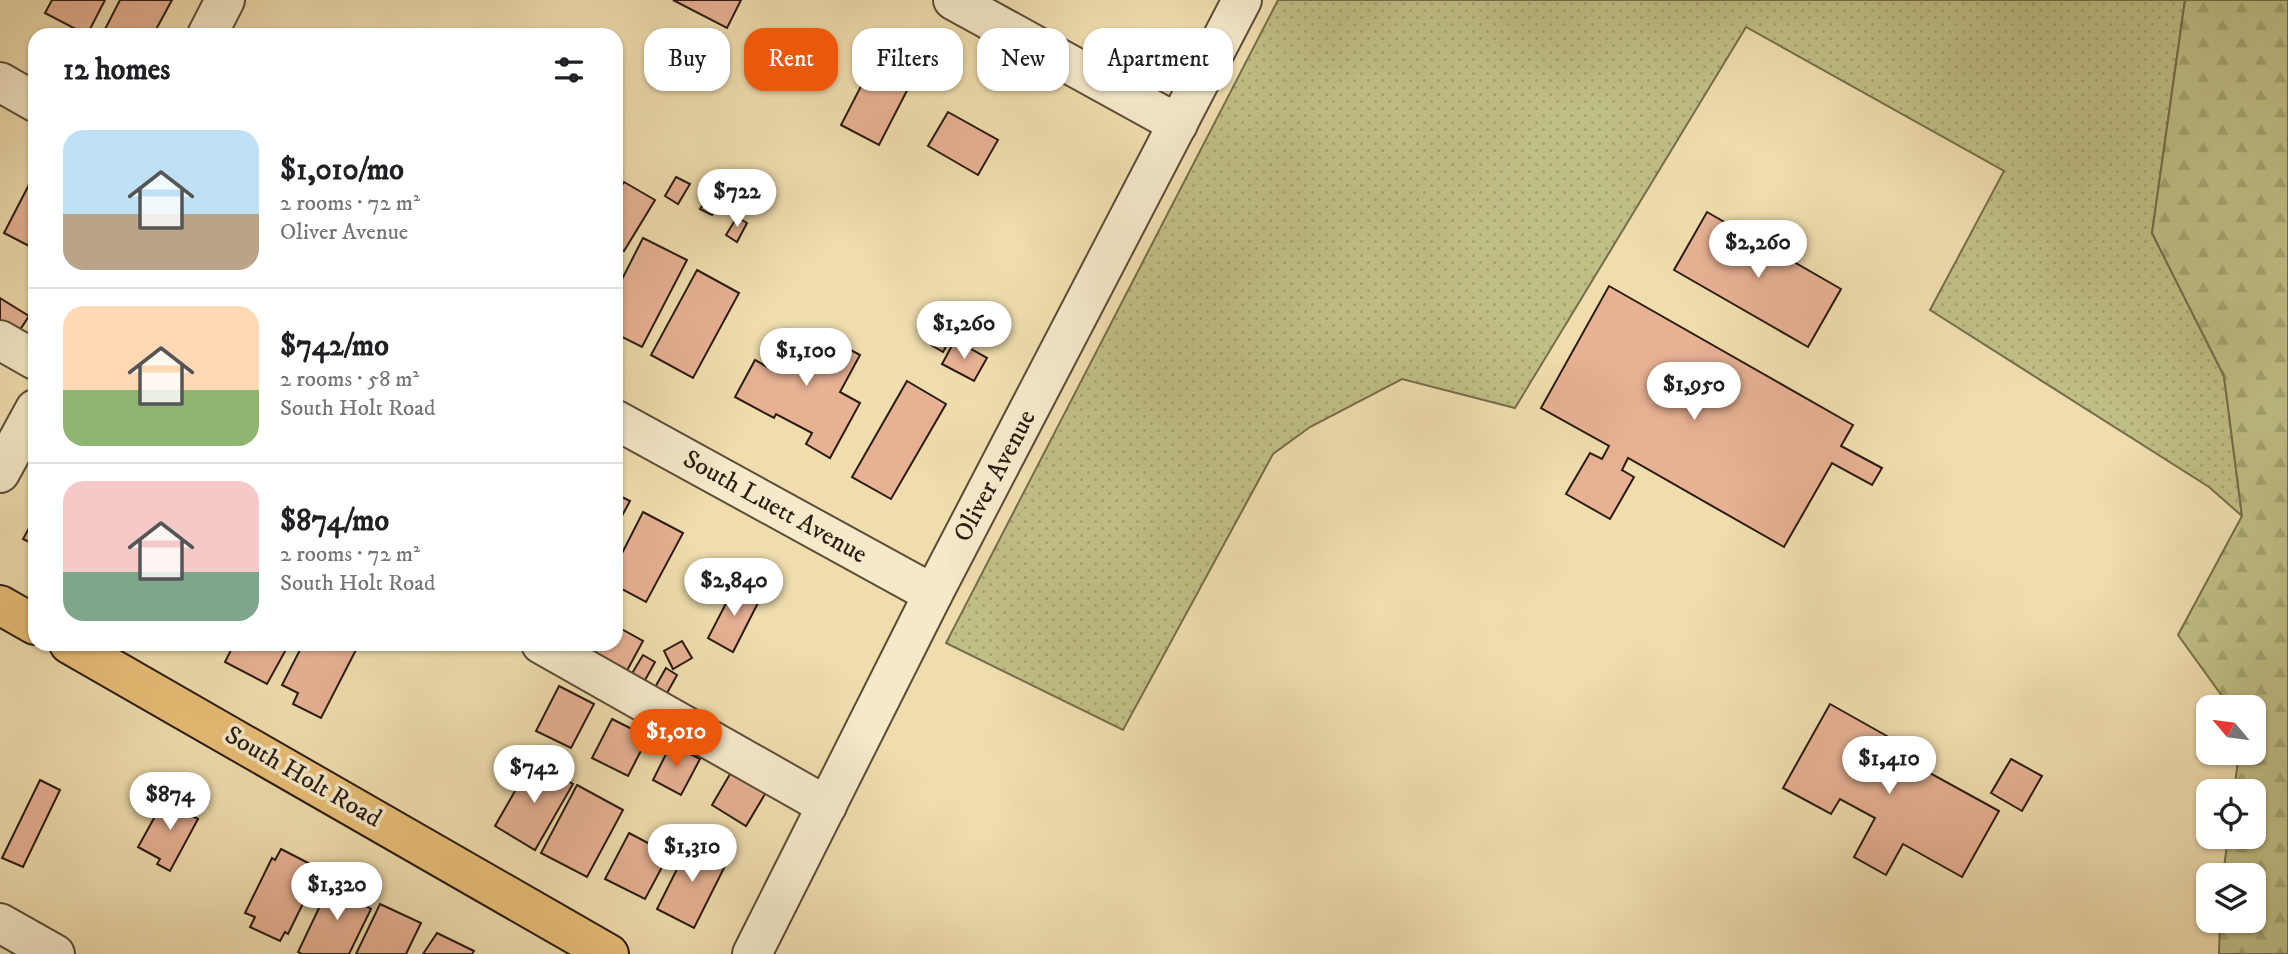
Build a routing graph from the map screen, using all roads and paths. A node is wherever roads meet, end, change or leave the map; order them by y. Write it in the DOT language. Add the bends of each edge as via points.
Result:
graph roads {
  1 [pos="225,0"];
  2 [pos="953,0"];
  3 [pos="1242,0"];
  4 [pos="211,28"];
  5 [pos="0,82"];
  6 [pos="28,98"];
  7 [pos="1178,124"];
  8 [pos="0,340"];
  9 [pos="28,356"];
  10 [pos="28,422"];
  11 [pos="623,424"];
  12 [pos="0,472"];
  13 [pos="933,594"];
  14 [pos="0,605"];
  15 [pos="28,621"];
  16 [pos="81,651"];
  17 [pos="553,651"];
  18 [pos="827,806"];
  19 [pos="0,923"];
  20 [pos="55,954"];
  21 [pos="609,954"];
  22 [pos="752,954"];
  1 -- 4 [label="street"];
  2 -- 7 [label="street"];
  3 -- 7 [label="street, Oliver Avenue"];
  5 -- 6 [label="street"];
  7 -- 13 [label="street, Oliver Avenue"];
  8 -- 9 [label="street"];
  10 -- 12 [label="street"];
  11 -- 13 [label="street, South Luett Avenue"];
  13 -- 18 [label="street, Oliver Avenue"];
  14 -- 15 [label="main road"];
  16 -- 21 [label="main road, South Holt Road"];
  17 -- 18 [label="street"];
  18 -- 22 [label="street, Oliver Avenue"];
  19 -- 20 [label="street"];
}
